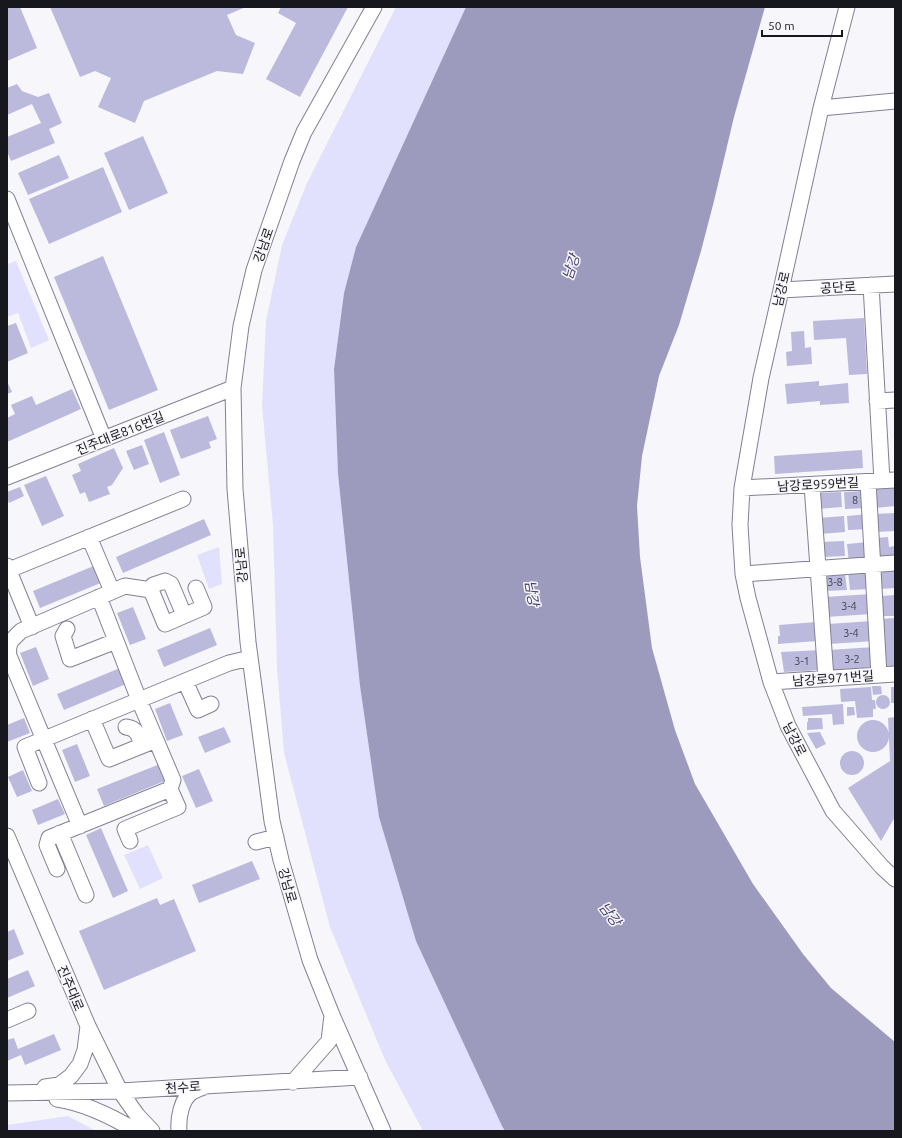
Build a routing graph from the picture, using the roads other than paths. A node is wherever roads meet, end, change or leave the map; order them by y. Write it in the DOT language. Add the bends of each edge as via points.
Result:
graph roads {
  1 [pos="374,7"];
  2 [pos="847,7"];
  3 [pos="895,101"];
  4 [pos="821,108"];
  5 [pos="7,199"];
  6 [pos="895,284"];
  7 [pos="871,285"];
  8 [pos="781,290"];
  9 [pos="232,388"];
  10 [pos="895,400"];
  11 [pos="877,401"];
  12 [pos="104,439"];
  13 [pos="7,478"];
  14 [pos="881,481"];
  15 [pos="812,485"];
  16 [pos="742,488"];
  17 [pos="183,500"];
  18 [pos="89,537"];
  19 [pos="895,563"];
  20 [pos="872,564"];
  21 [pos="8,568"];
  22 [pos="818,568"];
  23 [pos="743,574"];
  24 [pos="196,588"];
  25 [pos="151,590"];
  26 [pos="105,594"];
  27 [pos="184,615"];
  28 [pos="32,626"];
  29 [pos="67,629"];
  30 [pos="116,641"];
  31 [pos="250,658"];
  32 [pos="895,674"];
  33 [pos="879,675"];
  34 [pos="826,678"];
  35 [pos="184,681"];
  36 [pos="771,682"];
  37 [pos="139,700"];
  38 [pos="212,704"];
  39 [pos="92,719"];
  40 [pos="126,727"];
  41 [pos="43,739"];
  42 [pos="149,743"];
  43 [pos="39,784"];
  44 [pos="170,789"];
  45 [pos="80,826"];
  46 [pos="60,833"];
  47 [pos="7,836"];
  48 [pos="276,837"];
  49 [pos="130,841"];
  50 [pos="256,842"];
  51 [pos="57,869"];
  52 [pos="895,879"];
  53 [pos="86,895"];
  54 [pos="28,1011"];
  55 [pos="332,1015"];
  56 [pos="7,1020"];
  57 [pos="88,1026"];
  58 [pos="360,1077"];
  59 [pos="293,1082"];
  60 [pos="207,1086"];
  61 [pos="120,1091"];
  62 [pos="10,1093"];
  63 [pos="136,1131"];
  64 [pos="152,1131"];
  65 [pos="179,1131"];
  66 [pos="383,1131"];
  1 -- 9 [label="street, 강남로" via="304,132 292,161 254,270 241,326"];
  2 -- 4 [label="street, 남강로"];
  3 -- 4 [label="street"];
  4 -- 8 [label="street, 남강로"];
  5 -- 12 [label="street"];
  6 -- 7 [label="street, 공단로"];
  7 -- 8 [label="street, 공단로"];
  7 -- 11 [label="street"];
  8 -- 16 [label="street, 남강로" via="760,378"];
  9 -- 12 [label="street, 진주대로816번길"];
  9 -- 31 [label="street, 강남로" via="235,489"];
  10 -- 11 [label="street"];
  11 -- 14 [label="street"];
  12 -- 13 [label="street, 진주대로816번길"];
  14 -- 15 [label="street, 남강로959번길"];
  14 -- 20 [label="street"];
  15 -- 16 [label="street, 남강로959번길"];
  15 -- 22 [label="street"];
  16 -- 23 [label="street, 남강로" via="740,525"];
  17 -- 18 [label="street"];
  18 -- 21 [label="street"];
  18 -- 26 [label="street"];
  19 -- 20 [label="street"];
  20 -- 22 [label="street"];
  20 -- 33 [label="street"];
  21 -- 28 [label="street"];
  22 -- 23 [label="street"];
  22 -- 34 [label="street"];
  23 -- 36 [label="street, 남강로"];
  24 -- 27 [label="street" via="204,607"];
  25 -- 26 [label="street" via="125,586"];
  25 -- 27 [label="street" via="164,624"];
  25 -- 27 [label="street" via="153,585 165,580 171,584"];
  26 -- 28 [label="street"];
  26 -- 30 [label="street"];
  28 -- 41 [label="street" via="21,631 12,640 8,649"];
  29 -- 30 [label="street" via="64,636 70,659"];
  30 -- 37 [label="street"];
  31 -- 35 [label="street" via="229,663"];
  31 -- 48 [label="street, 강남로"];
  32 -- 33 [label="street, 남강로971번길"];
  33 -- 34 [label="street, 남강로971번길"];
  34 -- 36 [label="street, 남강로971번길"];
  35 -- 37 [label="street"];
  35 -- 38 [label="street" via="198,710"];
  36 -- 52 [label="street, 남강로" via="788,726 834,811"];
  37 -- 39 [label="street"];
  37 -- 42 [label="street"];
  39 -- 41 [label="street"];
  39 -- 42 [label="street" via="108,759"];
  40 -- 42 [label="street" via="134,730"];
  41 -- 43 [label="street" via="25,747"];
  41 -- 45 [label="street"];
  42 -- 44 [label="street" via="172,780"];
  44 -- 45 [label="street"];
  44 -- 49 [label="street" via="178,807 125,829"];
  45 -- 46 [label="street"];
  46 -- 51 [label="street" via="50,838 47,845"];
  46 -- 53 [label="street"];
  47 -- 57 [label="street, 진주대로"];
  48 -- 50 [label="street"];
  48 -- 55 [label="street, 강남로" via="310,960"];
  54 -- 56 [label="street"];
  55 -- 58 [label="street, 강남로"];
  55 -- 59 [label="street" via="329,1041"];
  57 -- 61 [label="street, 진주대로"];
  57 -- 62 [label="street" via="85,1050 80,1064 71,1076 59,1085"];
  58 -- 59 [label="street, 천수로"];
  58 -- 66 [label="street, 강남로"];
  59 -- 60 [label="street, 천수로"];
  60 -- 61 [label="street, 천수로"];
  60 -- 65 [label="street" via="192,1092 186,1098 178,1124"];
  61 -- 62 [label="street, 천수로"];
  61 -- 64 [label="street, 진주대로"];
  62 -- 63 [label="street" via="86,1105"];
}
